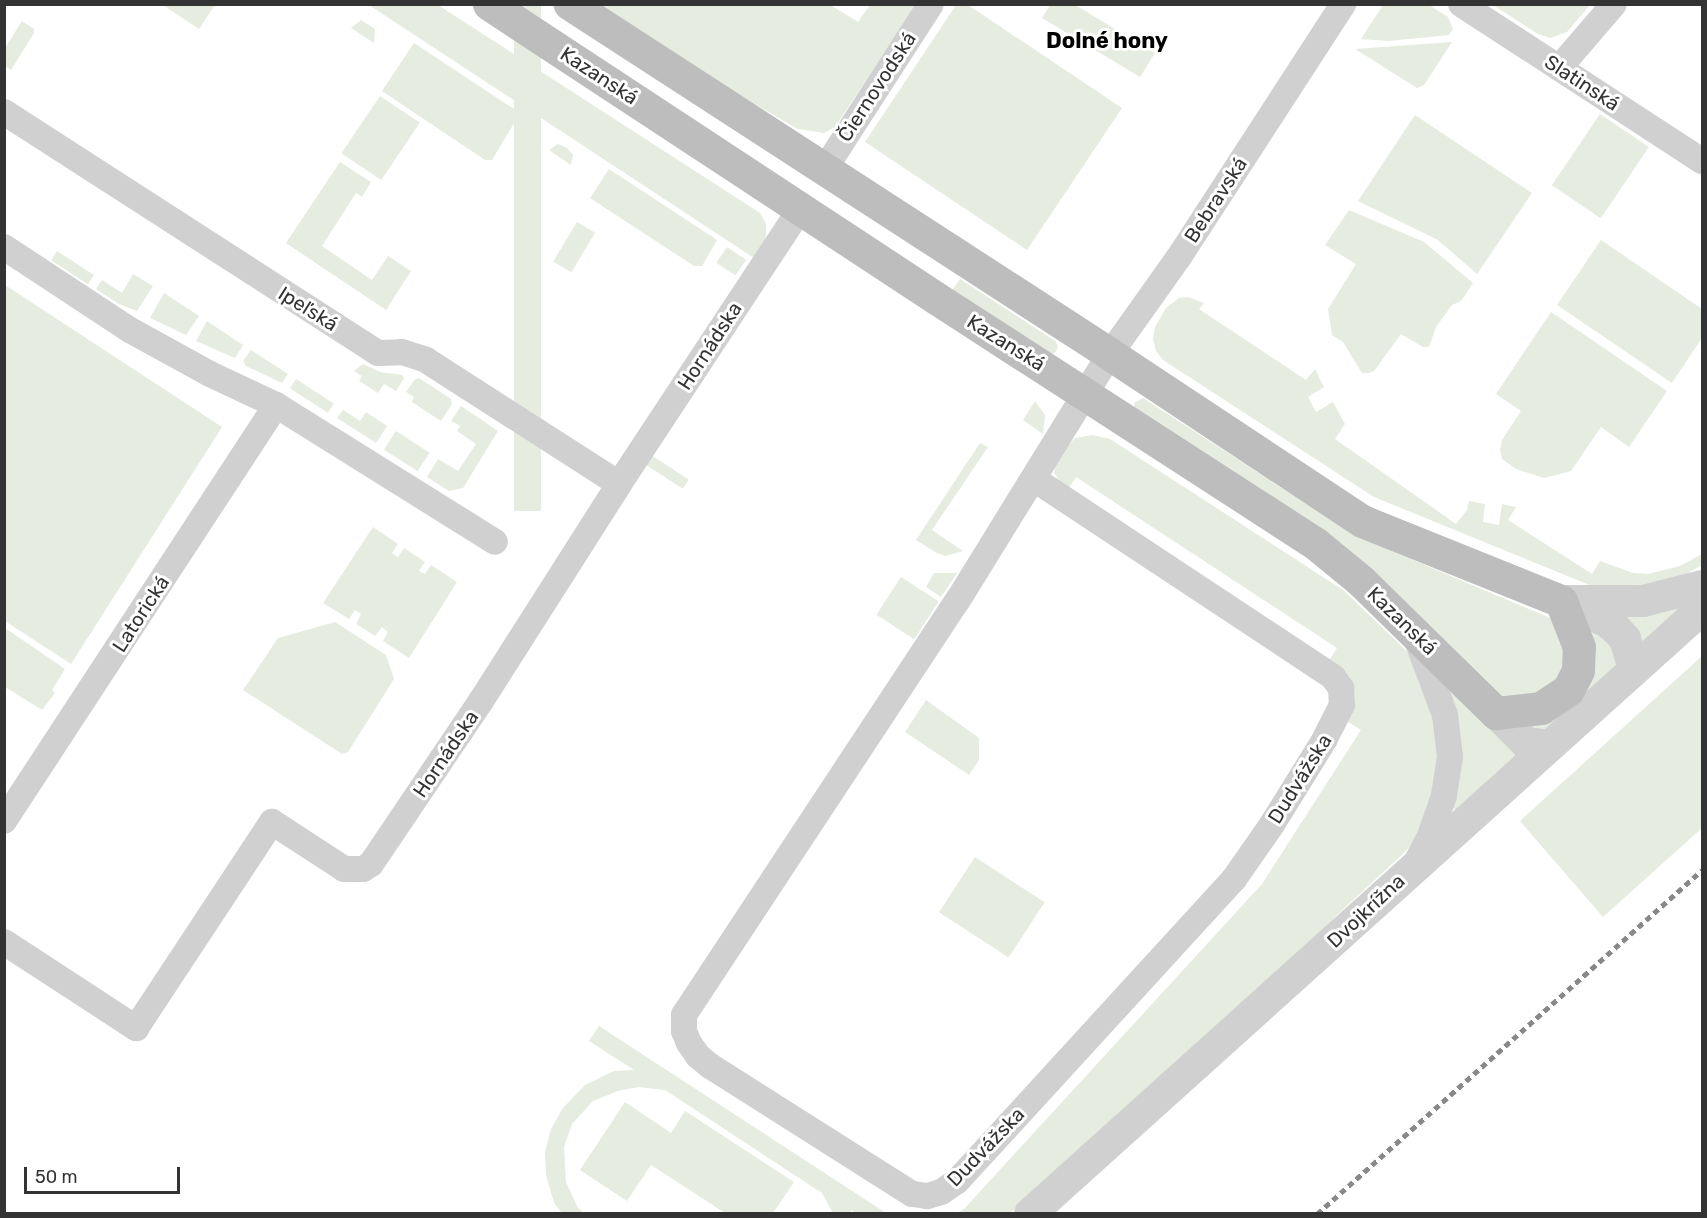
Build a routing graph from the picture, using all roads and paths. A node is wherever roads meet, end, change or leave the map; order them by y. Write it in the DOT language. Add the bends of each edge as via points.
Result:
graph roads {
  1 [pos="489,4"];
  2 [pos="570,4"];
  3 [pos="931,4"];
  4 [pos="1343,4"];
  5 [pos="1461,4"];
  6 [pos="1614,4"];
  7 [pos="1559,68"];
  8 [pos="4,112"];
  9 [pos="1702,161"];
  10 [pos="824,170"];
  11 [pos="801,208"];
  12 [pos="4,247"];
  13 [pos="1110,354"];
  14 [pos="1086,393"];
  15 [pos="276,405"];
  16 [pos="1034,479"];
  17 [pos="619,484"];
  18 [pos="495,542"];
  19 [pos="1702,586"];
  20 [pos="1561,601"];
  21 [pos="1702,609"];
  22 [pos="1414,632"];
  23 [pos="1634,669"];
  24 [pos="1496,713"];
  25 [pos="1549,746"];
  26 [pos="4,821"];
  27 [pos="1413,867"];
  28 [pos="4,942"];
  29 [pos="1030,1214"];
  1 -- 11 [label="main road, Kazanská"];
  2 -- 10 [label="main road"];
  3 -- 10 [label="street, Čiernovodská"];
  4 -- 13 [label="street, Bebravská" via="1179,257"];
  5 -- 7 [label="street, Slatinská"];
  6 -- 7 [label="street"];
  7 -- 9 [label="street, Slatinská"];
  8 -- 17 [label="street, Ipeľská" via="378,353 402,352 426,360"];
  10 -- 13 [label="main road"];
  11 -- 14 [label="main road, Kazanská"];
  11 -- 17 [label="street, Hornádska"];
  12 -- 15 [label="street" via="130,330"];
  13 -- 14 [label="street, Bebravská"];
  13 -- 20 [label="main road" via="1362,521"];
  14 -- 16 [label="street, Dudvážska"];
  14 -- 22 [label="main road, Kazanská" via="1316,544"];
  15 -- 18 [label="street"];
  15 -- 26 [label="street, Latorická"];
  16 -- 16 [label="street, Dudvážska" via="684,1015 689,1043 710,1066 912,1194 927,1196 941,1192 957,1181 1234,879 1330,731 1342,705 1341,688 1333,677"];
  17 -- 28 [label="street, Hornádska" via="481,701 370,864 363,869 344,869 272,822 136,1028"];
  19 -- 20 [label="street" via="1644,601"];
  20 -- 23 [label="street" via="1617,630 1625,639"];
  20 -- 24 [label="main road" via="1578,647 1574,680 1560,697 1541,708"];
  21 -- 23 [label="street, Dvojkrížna"];
  22 -- 24 [label="main road, Kazanská"];
  22 -- 27 [label="street" via="1445,715 1450,757 1444,796 1430,836"];
  23 -- 25 [label="street, Dvojkrížna"];
  24 -- 25 [label="street, Kazanská" via="1526,743"];
  25 -- 27 [label="street, Dvojkrížna"];
  27 -- 29 [label="street, Dvojkrížna"];
}
